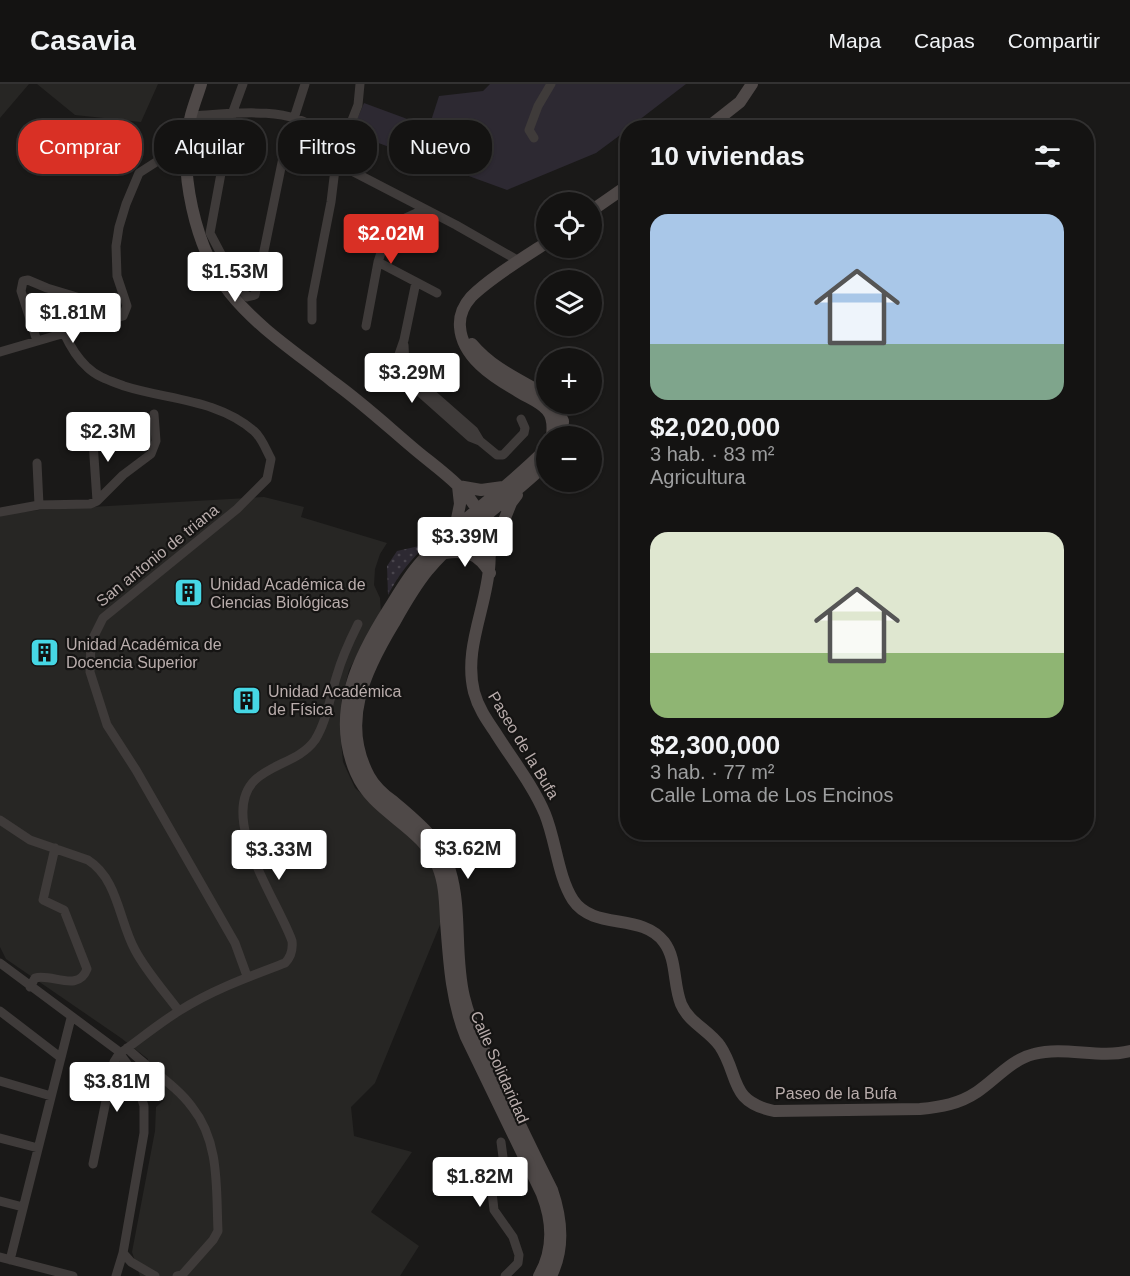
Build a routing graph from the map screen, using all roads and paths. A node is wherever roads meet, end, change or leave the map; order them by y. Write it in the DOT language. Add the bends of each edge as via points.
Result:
graph roads {
  1 [pos="201,84"];
  2 [pos="243,84"];
  3 [pos="305,84"];
  4 [pos="360,84"];
  5 [pos="551,84"];
  6 [pos="752,84"];
  7 [pos="232,114"];
  8 [pos="190,116"];
  9 [pos="293,117"];
  10 [pos="300,120"];
  11 [pos="352,120"];
  12 [pos="717,120"];
  13 [pos="534,138"];
  14 [pos="334,174"];
  15 [pos="356,174"];
  16 [pos="620,191"];
  17 [pos="602,203"];
  18 [pos="425,209"];
  19 [pos="536,250"];
  20 [pos="519,261"];
  21 [pos="378,262"];
  22 [pos="416,282"];
  23 [pos="437,293"];
  24 [pos="312,320"];
  25 [pos="97,322"];
  26 [pos="366,326"];
  27 [pos="460,330"];
  28 [pos="64,333"];
  29 [pos="37,341"];
  30 [pos="0,352"];
  31 [pos="536,389"];
  32 [pos="154,414"];
  33 [pos="521,419"];
  34 [pos="553,426"];
  35 [pos="92,427"];
  36 [pos="536,458"];
  37 [pos="37,463"];
  38 [pos="536,474"];
  39 [pos="459,486"];
  40 [pos="503,487"];
  41 [pos="521,488"];
  42 [pos="97,501"];
  43 [pos="39,505"];
  44 [pos="0,512"];
  45 [pos="480,514"];
  46 [pos="455,529"];
  47 [pos="445,553"];
  48 [pos="490,557"];
  49 [pos="490,573"];
  50 [pos="358,624"];
  51 [pos="0,820"];
  52 [pos="55,848"];
  53 [pos="0,963"];
  54 [pos="247,976"];
  55 [pos="30,987"];
  56 [pos="0,1011"];
  57 [pos="179,1011"];
  58 [pos="71,1018"];
  59 [pos="123,1051"];
  60 [pos="1130,1051"];
  61 [pos="60,1057"];
  62 [pos="0,1081"];
  63 [pos="51,1096"];
  64 [pos="0,1138"];
  65 [pos="501,1142"];
  66 [pos="38,1148"];
  67 [pos="93,1164"];
  68 [pos="0,1201"];
  69 [pos="23,1207"];
  70 [pos="123,1253"];
  71 [pos="0,1257"];
  72 [pos="10,1260"];
  73 [pos="73,1276"];
  74 [pos="116,1276"];
  75 [pos="154,1276"];
  76 [pos="165,1276"];
  77 [pos="177,1276"];
  78 [pos="505,1276"];
  79 [pos="539,1276"];
  80 [pos="551,1276"];
  1 -- 8 [label="main road"];
  2 -- 7 [label="street"];
  3 -- 9 [label="street"];
  4 -- 11 [label="street"];
  5 -- 13 [label="street" via="529,130"];
  6 -- 12 [label="main road" via="740,102"];
  7 -- 8 [label="street"];
  7 -- 9 [label="street"];
  7 -- 9 [label="street" via="210,233 247,297 255,295"];
  8 -- 25 [label="street" via="167,155 135,180 116,246 117,276 126,311 123,316"];
  8 -- 39 [label="main road" via="186,160 189,191 204,248 227,290 261,326 348,392"];
  9 -- 10 [label="street"];
  14 -- 24 [label="street" via="312,299"];
  15 -- 18 [label="street"];
  16 -- 17 [label="main road"];
  18 -- 20 [label="street"];
  18 -- 21 [label="street" via="392,224"];
  19 -- 20 [label="main road"];
  20 -- 27 [label="main road" via="470,298 462,311"];
  21 -- 22 [label="street"];
  21 -- 26 [label="street"];
  22 -- 23 [label="street"];
  22 -- 33 [label="street" via="404,340 408,373 497,455 503,455 524,433"];
  25 -- 28 [label="street"];
  25 -- 29 [label="street" via="90,301 23,281 21,291"];
  27 -- 31 [label="main road" via="500,369"];
  27 -- 34 [label="main road" via="477,362 545,408"];
  28 -- 29 [label="street"];
  28 -- 54 [label="street, San antonio de triana" via="73,352 88,369 140,391 207,405 233,416 256,433 271,459 267,479 237,509 103,618 91,642 90,672 107,725 235,943"];
  29 -- 30 [label="street"];
  32 -- 42 [label="street" via="156,441 151,454"];
  35 -- 42 [label="street"];
  36 -- 40 [label="main road"];
  37 -- 43 [label="street"];
  38 -- 41 [label="main road"];
  39 -- 40 [label="main road" via="481,490"];
  39 -- 45 [label="main road, Paseo de la Bufa"];
  39 -- 46 [label="main road"];
  40 -- 45 [label="main road"];
  41 -- 45 [label="main road"];
  41 -- 48 [label="main road"];
  42 -- 43 [label="street"];
  43 -- 44 [label="street"];
  45 -- 46 [label="main road, Calle Solidaridad"];
  45 -- 47 [label="main road, Calle Solidaridad"];
  45 -- 48 [label="main road, Paseo de la Bufa"];
  46 -- 79 [label="main road, Calle Solidaridad" via="412,572 363,653 347,699 347,741 355,770 366,790 422,840 439,869 457,1013 548,1211 549,1250"];
  47 -- 49 [label="main road" via="458,551 476,556"];
  47 -- 80 [label="main road, Calle Solidaridad" via="412,593 365,677 357,711 358,745 372,781 426,829 450,870 467,1009 552,1190 560,1217 560,1249"];
  48 -- 49 [label="main road, Paseo de la Bufa"];
  49 -- 60 [label="main road, Paseo de la Bufa" via="474,646 473,690 481,710 544,810 570,894 585,912 646,927 660,938 671,956 686,1013 722,1048 736,1086 748,1101 774,1111 943,1107 976,1093 1016,1061 1033,1054"];
  50 -- 54 [label="street" via="316,739 303,753 255,780 243,802 252,851 292,941 285,963"];
  51 -- 52 [label="street" via="30,840"];
  52 -- 55 [label="street" via="43,900 64,910 87,969 77,981 42,976 35,978"];
  52 -- 57 [label="street" via="88,860 100,870 116,899 134,950"];
  53 -- 55 [label="street"];
  54 -- 57 [label="street"];
  55 -- 58 [label="street"];
  56 -- 61 [label="street"];
  57 -- 59 [label="street"];
  58 -- 59 [label="street"];
  58 -- 61 [label="street"];
  59 -- 67 [label="street" via="114,1062"];
  59 -- 70 [label="street" via="140,1090 144,1133"];
  59 -- 77 [label="street" via="192,1106 205,1126 215,1161 218,1231 182,1275"];
  61 -- 63 [label="street"];
  62 -- 63 [label="street"];
  63 -- 66 [label="street"];
  64 -- 66 [label="street"];
  65 -- 78 [label="street" via="501,1166 491,1183 492,1200 519,1255 518,1263"];
  66 -- 69 [label="street"];
  68 -- 69 [label="street"];
  69 -- 72 [label="street"];
  70 -- 74 [label="street"];
  70 -- 75 [label="street"];
  71 -- 72 [label="street"];
  72 -- 73 [label="street"];
  75 -- 76 [label="street"];
}
